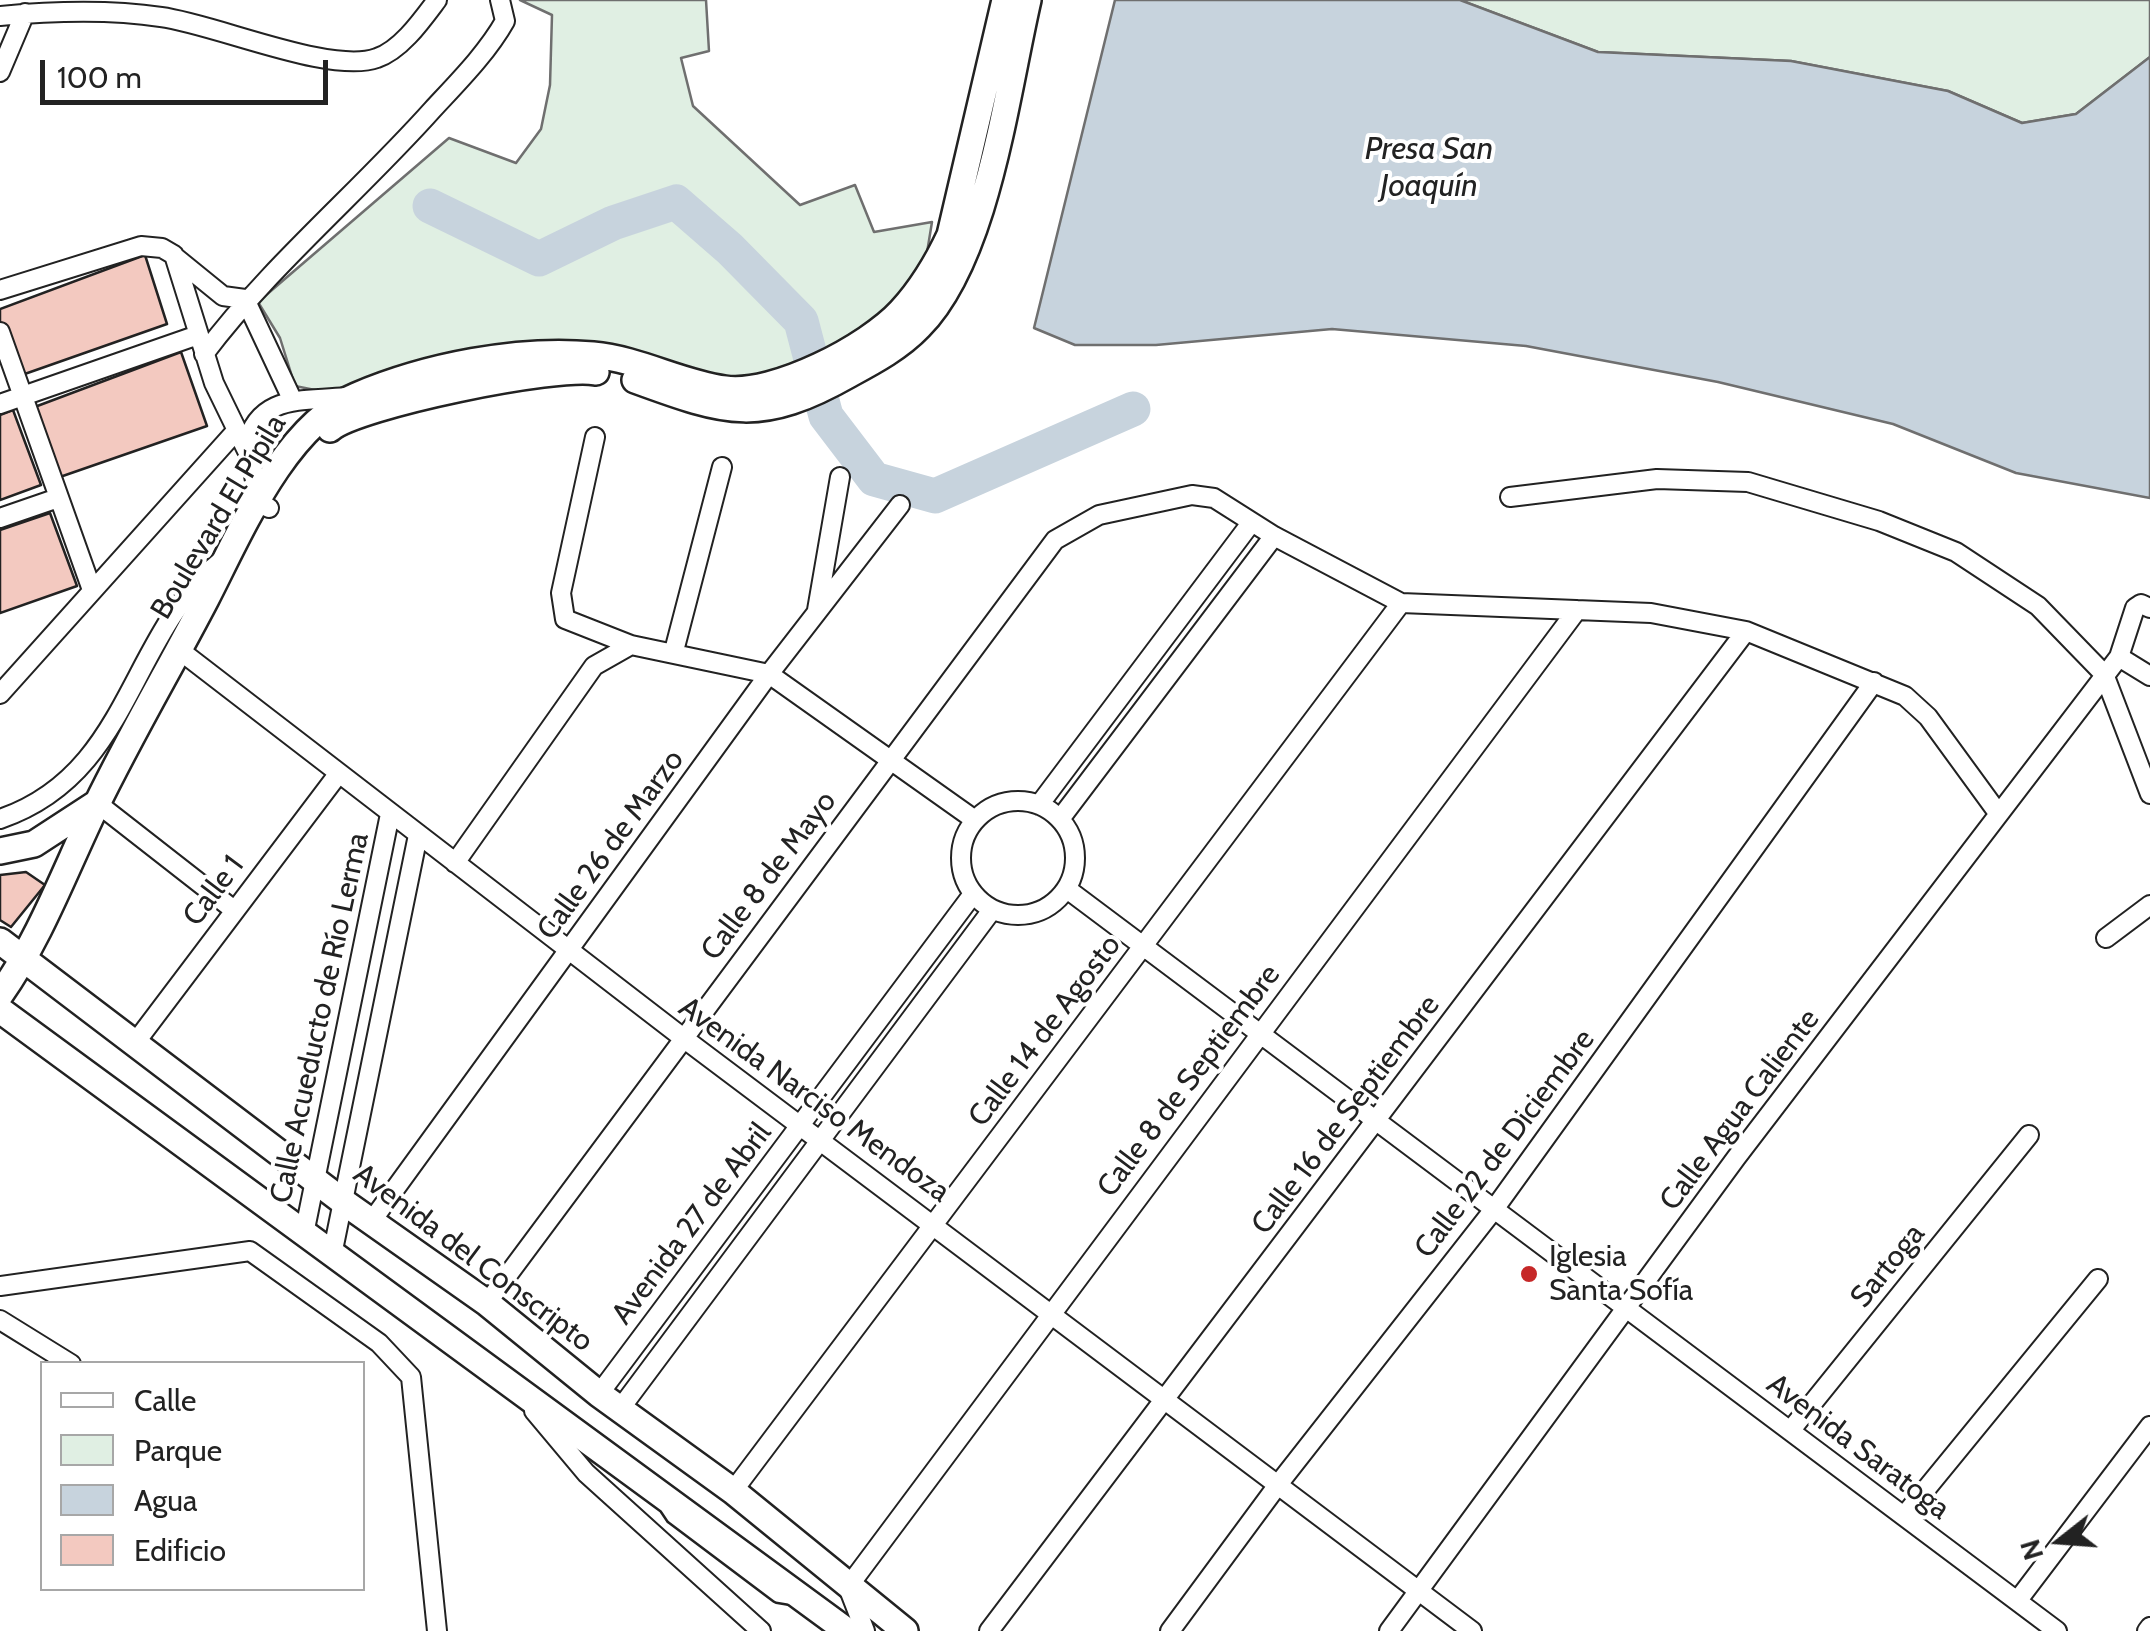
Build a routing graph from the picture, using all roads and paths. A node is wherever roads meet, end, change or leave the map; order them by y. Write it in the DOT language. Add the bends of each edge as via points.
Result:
graph roads {
  1 [pos="437,0"];
  2 [pos="500,0"];
  3 [pos="1005,0"];
  4 [pos="1028,0"];
  5 [pos="25,13"];
  6 [pos="0,16"];
  7 [pos="0,72"];
  8 [pos="174,255"];
  9 [pos="0,290"];
  10 [pos="245,299"];
  11 [pos="0,332"];
  12 [pos="198,335"];
  13 [pos="204,354"];
  14 [pos="829,372"];
  15 [pos="802,386"];
  16 [pos="23,396"];
  17 [pos="354,396"];
  18 [pos="292,399"];
  19 [pos="0,404"];
  20 [pos="595,437"];
  21 [pos="241,438"];
  22 [pos="722,467"];
  23 [pos="840,477"];
  24 [pos="1510,497"];
  25 [pos="58,498"];
  26 [pos="900,505"];
  27 [pos="264,506"];
  28 [pos="0,518"];
  29 [pos="1251,522"];
  30 [pos="1274,536"];
  31 [pos="230,554"];
  32 [pos="92,590"];
  33 [pos="1402,603"];
  34 [pos="2150,608"];
  35 [pos="1578,610"];
  36 [pos="816,616"];
  37 [pos="1746,631"];
  38 [pos="631,645"];
  39 [pos="674,651"];
  40 [pos="183,653"];
  41 [pos="2120,657"];
  42 [pos="769,674"];
  43 [pos="2104,674"];
  44 [pos="2150,676"];
  45 [pos="1874,682"];
  46 [pos="0,694"];
  47 [pos="891,759"];
  48 [pos="338,773"];
  49 [pos="2150,794"];
  50 [pos="98,803"];
  51 [pos="1039,805"];
  52 [pos="390,814"];
  53 [pos="1998,814"];
  54 [pos="0,819"];
  55 [pos="1060,819"];
  56 [pos="975,820"];
  57 [pos="418,835"];
  58 [pos="0,852"];
  59 [pos="455,863"];
  60 [pos="1067,889"];
  61 [pos="973,894"];
  62 [pos="2150,904"];
  63 [pos="234,910"];
  64 [pos="992,910"];
  65 [pos="2106,938"];
  66 [pos="0,941"];
  67 [pos="1142,946"];
  68 [pos="569,950"];
  69 [pos="25,960"];
  70 [pos="0,994"];
  71 [pos="0,1010"];
  72 [pos="1258,1035"];
  73 [pos="682,1037"];
  74 [pos="135,1043"];
  75 [pos="1375,1122"];
  76 [pos="801,1125"];
  77 [pos="2029,1134"];
  78 [pos="820,1138"];
  79 [pos="316,1180"];
  80 [pos="345,1203"];
  81 [pos="1495,1208"];
  82 [pos="371,1222"];
  83 [pos="937,1224"];
  84 [pos="304,1234"];
  85 [pos="332,1254"];
  86 [pos="2098,1278"];
  87 [pos="0,1286"];
  88 [pos="487,1303"];
  89 [pos="1626,1308"];
  90 [pos="1049,1312"];
  91 [pos="2,1327"];
  92 [pos="541,1348"];
  93 [pos="65,1361"];
  94 [pos="514,1387"];
  95 [pos="599,1394"];
  96 [pos="1167,1398"];
  97 [pos="620,1409"];
  98 [pos="2150,1426"];
  99 [pos="1790,1431"];
  100 [pos="1280,1482"];
  101 [pos="733,1492"];
  102 [pos="1904,1516"];
  103 [pos="848,1587"];
  104 [pos="1420,1592"];
  105 [pos="2018,1600"];
  106 [pos="437,1631"];
  107 [pos="761,1631"];
  108 [pos="847,1631"];
  109 [pos="865,1631"];
  110 [pos="905,1631"];
  111 [pos="989,1631"];
  112 [pos="1170,1631"];
  113 [pos="1389,1631"];
  114 [pos="1472,1631"];
  115 [pos="2057,1631"];
  1 -- 5 [label="street" via="391,52 345,63 163,17"];
  2 -- 10 [label="street" via="505,20 461,79 377,173"];
  3 -- 14 [label="street, Boulevard El Pípila" via="950,235 899,313"];
  4 -- 14 [label="street, Boulevard El Pípila" via="986,184 952,283 919,327 884,355"];
  5 -- 6 [label="street"];
  5 -- 7 [label="street"];
  8 -- 9 [label="street" via="141,246"];
  8 -- 10 [label="street" via="223,296"];
  8 -- 12 [label="street"];
  10 -- 13 [label="street"];
  10 -- 18 [label="street"];
  11 -- 16 [label="street"];
  12 -- 13 [label="street"];
  12 -- 16 [label="street"];
  13 -- 21 [label="street"];
  14 -- 15 [label="street, Boulevard El Pípila"];
  15 -- 17 [label="street, Boulevard El Pípila" via="727,390 592,354 438,370"];
  15 -- 27 [label="street, Boulevard El Pípila" via="770,408 721,410 586,370 447,391 337,423"];
  16 -- 19 [label="street"];
  16 -- 25 [label="street"];
  17 -- 18 [label="street"];
  17 -- 27 [label="street, Boulevard El Pípila" via="298,440"];
  18 -- 21 [label="street" via="257,419"];
  20 -- 38 [label="street" via="562,593 566,619"];
  21 -- 27 [label="street"];
  21 -- 32 [label="street"];
  22 -- 39 [label="street"];
  23 -- 36 [label="street"];
  24 -- 43 [label="street" via="1708,477 1879,520 1990,571 2038,606"];
  25 -- 28 [label="street"];
  25 -- 32 [label="street"];
  26 -- 36 [label="street, Calle 26 de Marzo"];
  27 -- 31 [label="street, Boulevard El Pípila"];
  27 -- 40 [label="street, Boulevard El Pípila"];
  29 -- 30 [label="street, Calle 8 de Mayo"];
  29 -- 47 [label="street, Calle 8 de Mayo" via="1214,498 1192,495 1078,524 1054,540"];
  29 -- 51 [label="street"];
  30 -- 33 [label="street, Calle 8 de Mayo"];
  30 -- 55 [label="street"];
  31 -- 40 [label="street, Boulevard El Pípila"];
  31 -- 54 [label="street" via="182,598 122,714 60,789"];
  32 -- 46 [label="street"];
  33 -- 35 [label="street"];
  33 -- 67 [label="street, Calle 14 de Agosto"];
  34 -- 41 [label="street" via="2134,608"];
  35 -- 37 [label="street" via="1650,613"];
  35 -- 72 [label="street, Calle 8 de Septiembre"];
  36 -- 42 [label="street, Calle 26 de Marzo"];
  37 -- 45 [label="street"];
  37 -- 75 [label="street, Calle 16 de Septiembre"];
  38 -- 39 [label="street"];
  38 -- 59 [label="street" via="594,666"];
  39 -- 42 [label="street"];
  40 -- 48 [label="street, Avenida Narciso Mendoza"];
  40 -- 50 [label="street, Boulevard El Pípila"];
  41 -- 43 [label="street, Calle Agua Caliente"];
  41 -- 44 [label="street"];
  42 -- 47 [label="street"];
  42 -- 68 [label="street, Calle 26 de Marzo"];
  43 -- 49 [label="street"];
  43 -- 53 [label="street, Calle Agua Caliente"];
  45 -- 53 [label="street" via="1905,696 1928,717"];
  45 -- 81 [label="street, Calle 22 de Diciembre"];
  47 -- 56 [label="street"];
  47 -- 73 [label="street, Calle 8 de Mayo"];
  48 -- 52 [label="street, Avenida Narciso Mendoza"];
  48 -- 63 [label="street, Calle 1"];
  50 -- 58 [label="street, Boulevard El Pípila" via="34,844"];
  50 -- 63 [label="street"];
  50 -- 69 [label="street, Boulevard El Pípila"];
  51 -- 55 [label="street"];
  51 -- 56 [label="street" via="1004,802"];
  52 -- 57 [label="street, Avenida Narciso Mendoza"];
  52 -- 79 [label="street, Calle Acueducto de Río Lerma"];
  53 -- 89 [label="street, Calle Agua Caliente"];
  55 -- 60 [label="street" via="1075,853"];
  56 -- 61 [label="street" via="960,856"];
  57 -- 59 [label="street, Avenida Narciso Mendoza"];
  57 -- 80 [label="street, Calle Acueducto de Río Lerma"];
  59 -- 68 [label="street, Avenida Narciso Mendoza"];
  60 -- 64 [label="street" via="1033,914"];
  60 -- 67 [label="street, Avenida Saratoga"];
  61 -- 64 [label="street"];
  61 -- 76 [label="street, Avenida 27 de Abril"];
  62 -- 65 [label="street"];
  63 -- 74 [label="street, Calle 1"];
  64 -- 78 [label="street, Avenida 27 de Abril"];
  66 -- 69 [label="street, Avenida del Conscripto"];
  67 -- 72 [label="street, Avenida Saratoga"];
  67 -- 83 [label="street, Calle 14 de Agosto"];
  68 -- 73 [label="street, Avenida Narciso Mendoza"];
  68 -- 82 [label="street, Calle 26 de Marzo"];
  69 -- 70 [label="street, Boulevard El Pípila"];
  69 -- 74 [label="street, Avenida del Conscripto"];
  71 -- 84 [label="street"];
  72 -- 75 [label="street, Avenida Saratoga"];
  72 -- 90 [label="street, Calle 8 de Septiembre"];
  73 -- 76 [label="street, Avenida Narciso Mendoza"];
  73 -- 88 [label="street, Calle 8 de Mayo"];
  74 -- 79 [label="street, Avenida del Conscripto"];
  75 -- 81 [label="street, Avenida Saratoga"];
  75 -- 96 [label="street, Calle 16 de Septiembre"];
  76 -- 78 [label="street, Avenida Narciso Mendoza"];
  76 -- 95 [label="street, Avenida 27 de Abril"];
  77 -- 99 [label="street, Sartoga"];
  78 -- 83 [label="street, Avenida Narciso Mendoza"];
  78 -- 97 [label="street, Avenida 27 de Abril"];
  79 -- 80 [label="street, Avenida del Conscripto"];
  79 -- 84 [label="street, Calle Acueducto de Río Lerma"];
  80 -- 82 [label="street, Avenida del Conscripto"];
  80 -- 85 [label="street, Calle Acueducto de Río Lerma"];
  81 -- 89 [label="street, Avenida Saratoga"];
  81 -- 100 [label="street, Calle 22 de Diciembre"];
  82 -- 88 [label="street, Avenida del Conscripto"];
  83 -- 90 [label="street, Avenida Narciso Mendoza"];
  83 -- 101 [label="street, Calle 14 de Agosto"];
  84 -- 85 [label="street"];
  85 -- 94 [label="street"];
  86 -- 102 [label="street"];
  87 -- 106 [label="street" via="250,1251 378,1342 411,1376"];
  88 -- 92 [label="street, Avenida del Conscripto"];
  89 -- 99 [label="street, Avenida Saratoga"];
  89 -- 104 [label="street, Calle Agua Caliente"];
  90 -- 96 [label="street, Avenida Narciso Mendoza"];
  90 -- 103 [label="street, Calle 8 de Septiembre"];
  91 -- 93 [label="street"];
  92 -- 94 [label="street"];
  92 -- 95 [label="street, Avenida del Conscripto"];
  94 -- 107 [label="street" via="586,1473"];
  94 -- 108 [label="street"];
  95 -- 97 [label="street, Avenida del Conscripto"];
  96 -- 100 [label="street, Avenida Narciso Mendoza"];
  96 -- 111 [label="street, Calle 16 de Septiembre"];
  97 -- 101 [label="street, Avenida del Conscripto"];
  98 -- 105 [label="street"];
  99 -- 102 [label="street, Avenida Saratoga"];
  100 -- 104 [label="street, Avenida Narciso Mendoza"];
  100 -- 112 [label="street, Calle 22 de Diciembre"];
  101 -- 103 [label="street, Avenida del Conscripto"];
  102 -- 105 [label="street, Avenida Saratoga"];
  103 -- 109 [label="street"];
  103 -- 110 [label="street, Avenida del Conscripto"];
  104 -- 113 [label="street, Calle Agua Caliente"];
  104 -- 114 [label="street, Avenida Narciso Mendoza"];
  105 -- 115 [label="street, Avenida Saratoga"];
}
